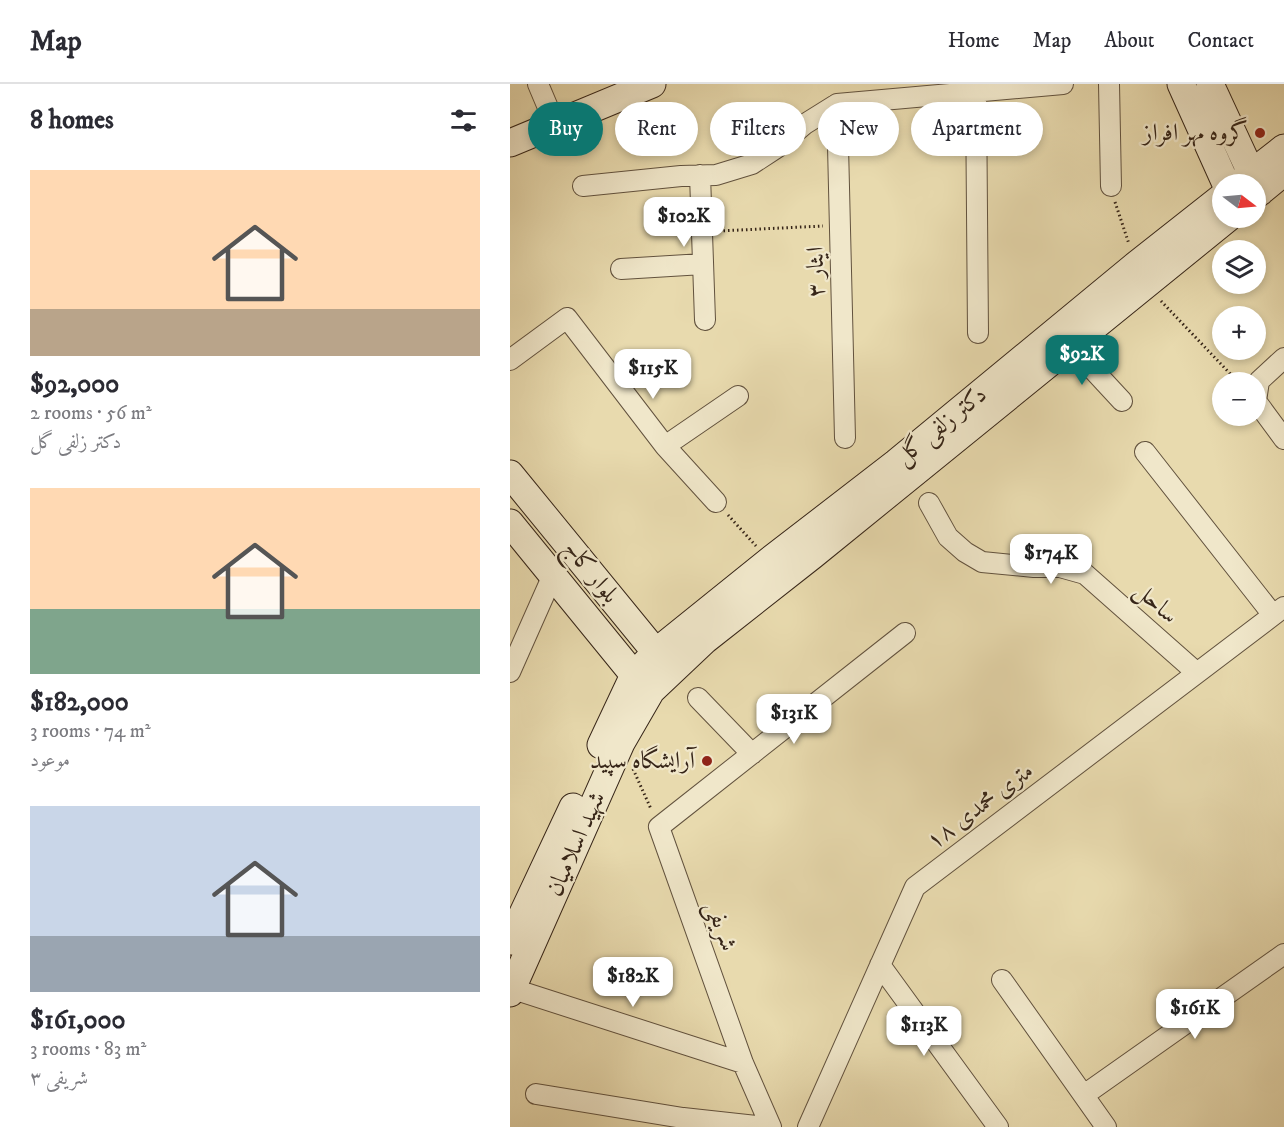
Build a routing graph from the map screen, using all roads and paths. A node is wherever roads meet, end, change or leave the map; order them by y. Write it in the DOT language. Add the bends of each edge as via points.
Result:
graph roads {
  1 [pos="538,84"];
  2 [pos="609,84"];
  3 [pos="652,84"];
  4 [pos="1063,84"];
  5 [pos="1109,84"];
  6 [pos="1182,84"];
  7 [pos="1210,84"];
  8 [pos="976,92"];
  9 [pos="546,102"];
  10 [pos="567,102"];
  11 [pos="860,102"];
  12 [pos="818,116"];
  13 [pos="528,119"];
  14 [pos="510,127"];
  15 [pos="510,143"];
  16 [pos="1284,148"];
  17 [pos="838,156"];
  18 [pos="1284,172"];
  19 [pos="1222,174"];
  20 [pos="1247,174"];
  21 [pos="1256,174"];
  22 [pos="700,175"];
  23 [pos="1266,176"];
  24 [pos="583,186"];
  25 [pos="1111,186"];
  26 [pos="1212,207"];
  27 [pos="840,225"];
  28 [pos="1213,228"];
  29 [pos="702,231"];
  30 [pos="703,264"];
  31 [pos="621,269"];
  32 [pos="1140,275"];
  33 [pos="705,320"];
  34 [pos="978,333"];
  35 [pos="1071,346"];
  36 [pos="1284,358"];
  37 [pos="510,360"];
  38 [pos="1230,372"];
  39 [pos="1266,375"];
  40 [pos="738,396"];
  41 [pos="1122,401"];
  42 [pos="1266,415"];
  43 [pos="845,438"];
  44 [pos="1284,439"];
  45 [pos="665,446"];
  46 [pos="1145,452"];
  47 [pos="510,474"];
  48 [pos="716,502"];
  49 [pos="929,503"];
  50 [pos="510,523"];
  51 [pos="769,561"];
  52 [pos="553,575"];
  53 [pos="1279,611"];
  54 [pos="905,633"];
  55 [pos="664,662"];
  56 [pos="510,672"];
  57 [pos="1197,674"];
  58 [pos="642,683"];
  59 [pos="698,698"];
  60 [pos="621,743"];
  61 [pos="752,754"];
  62 [pos="659,827"];
  63 [pos="510,941"];
  64 [pos="1284,954"];
  65 [pos="880,965"];
  66 [pos="1002,980"];
  67 [pos="511,990"];
  68 [pos="743,1063"];
  69 [pos="536,1094"];
  70 [pos="1084,1095"];
  71 [pos="680,1122"];
  72 [pos="765,1127"];
  73 [pos="771,1127"];
  74 [pos="808,1127"];
  75 [pos="998,1127"];
  76 [pos="1106,1127"];
  1 -- 9 [label="street"];
  2 -- 10 [label="main road"];
  3 -- 15 [label="main road"];
  4 -- 8 [label="street"];
  5 -- 25 [label="street"];
  6 -- 19 [label="main road"];
  7 -- 20 [label="main road"];
  8 -- 11 [label="street"];
  8 -- 34 [label="street"];
  12 -- 22 [label="street" via="752,164 716,175"];
  13 -- 14 [label="main road"];
  16 -- 21 [label="main road"];
  17 -- 27 [label="street, ایثار ۳"];
  18 -- 23 [label="main road"];
  22 -- 24 [label="street"];
  22 -- 29 [label="street"];
  25 -- 32 [label="path"];
  26 -- 32 [label="main road, دکتر زلفی گل"];
  27 -- 29 [label="path"];
  27 -- 43 [label="street, ایثار ۳"];
  28 -- 32 [label="main road, دکتر زلفی گل"];
  29 -- 30 [label="street"];
  30 -- 31 [label="street"];
  30 -- 33 [label="street"];
  32 -- 35 [label="main road, دکتر زلفی گل"];
  32 -- 38 [label="path"];
  32 -- 51 [label="main road, دکتر زلفی گل"];
  35 -- 41 [label="street"];
  35 -- 55 [label="main road, دکتر زلفی گل" via="705,640"];
  36 -- 39 [label="street"];
  37 -- 45 [label="street" via="567,318"];
  40 -- 45 [label="street"];
  42 -- 44 [label="street"];
  45 -- 48 [label="street"];
  46 -- 53 [label="street"];
  47 -- 55 [label="main road, بلوار کاج"];
  48 -- 51 [label="path"];
  49 -- 57 [label="street, ساحل" via="948,537 982,562 1060,567 1085,574"];
  50 -- 52 [label="main road, بلوار کاج"];
  51 -- 55 [label="main road, دکتر زلفی گل"];
  52 -- 56 [label="street"];
  52 -- 58 [label="main road, بلوار کاج"];
  53 -- 57 [label="street, ۱۸ متری محمدی"];
  54 -- 61 [label="street"];
  55 -- 58 [label="main road, شهید اسلامیان"];
  57 -- 65 [label="street, ۱۸ متری محمدی" via="915,887"];
  58 -- 60 [label="main road, شهید اسلامیان"];
  58 -- 63 [label="main road, شهید اسلامیان"];
  59 -- 61 [label="street"];
  60 -- 62 [label="path"];
  60 -- 67 [label="main road, شهید اسلامیان"];
  61 -- 62 [label="street"];
  62 -- 68 [label="street, شریفی"];
  64 -- 70 [label="street"];
  65 -- 74 [label="street, ۱۸ متری محمدی"];
  65 -- 75 [label="street"];
  66 -- 70 [label="street"];
  67 -- 68 [label="street"];
  68 -- 73 [label="street, شریفی"];
  69 -- 71 [label="street"];
  70 -- 76 [label="street"];
  71 -- 72 [label="street"];
}
